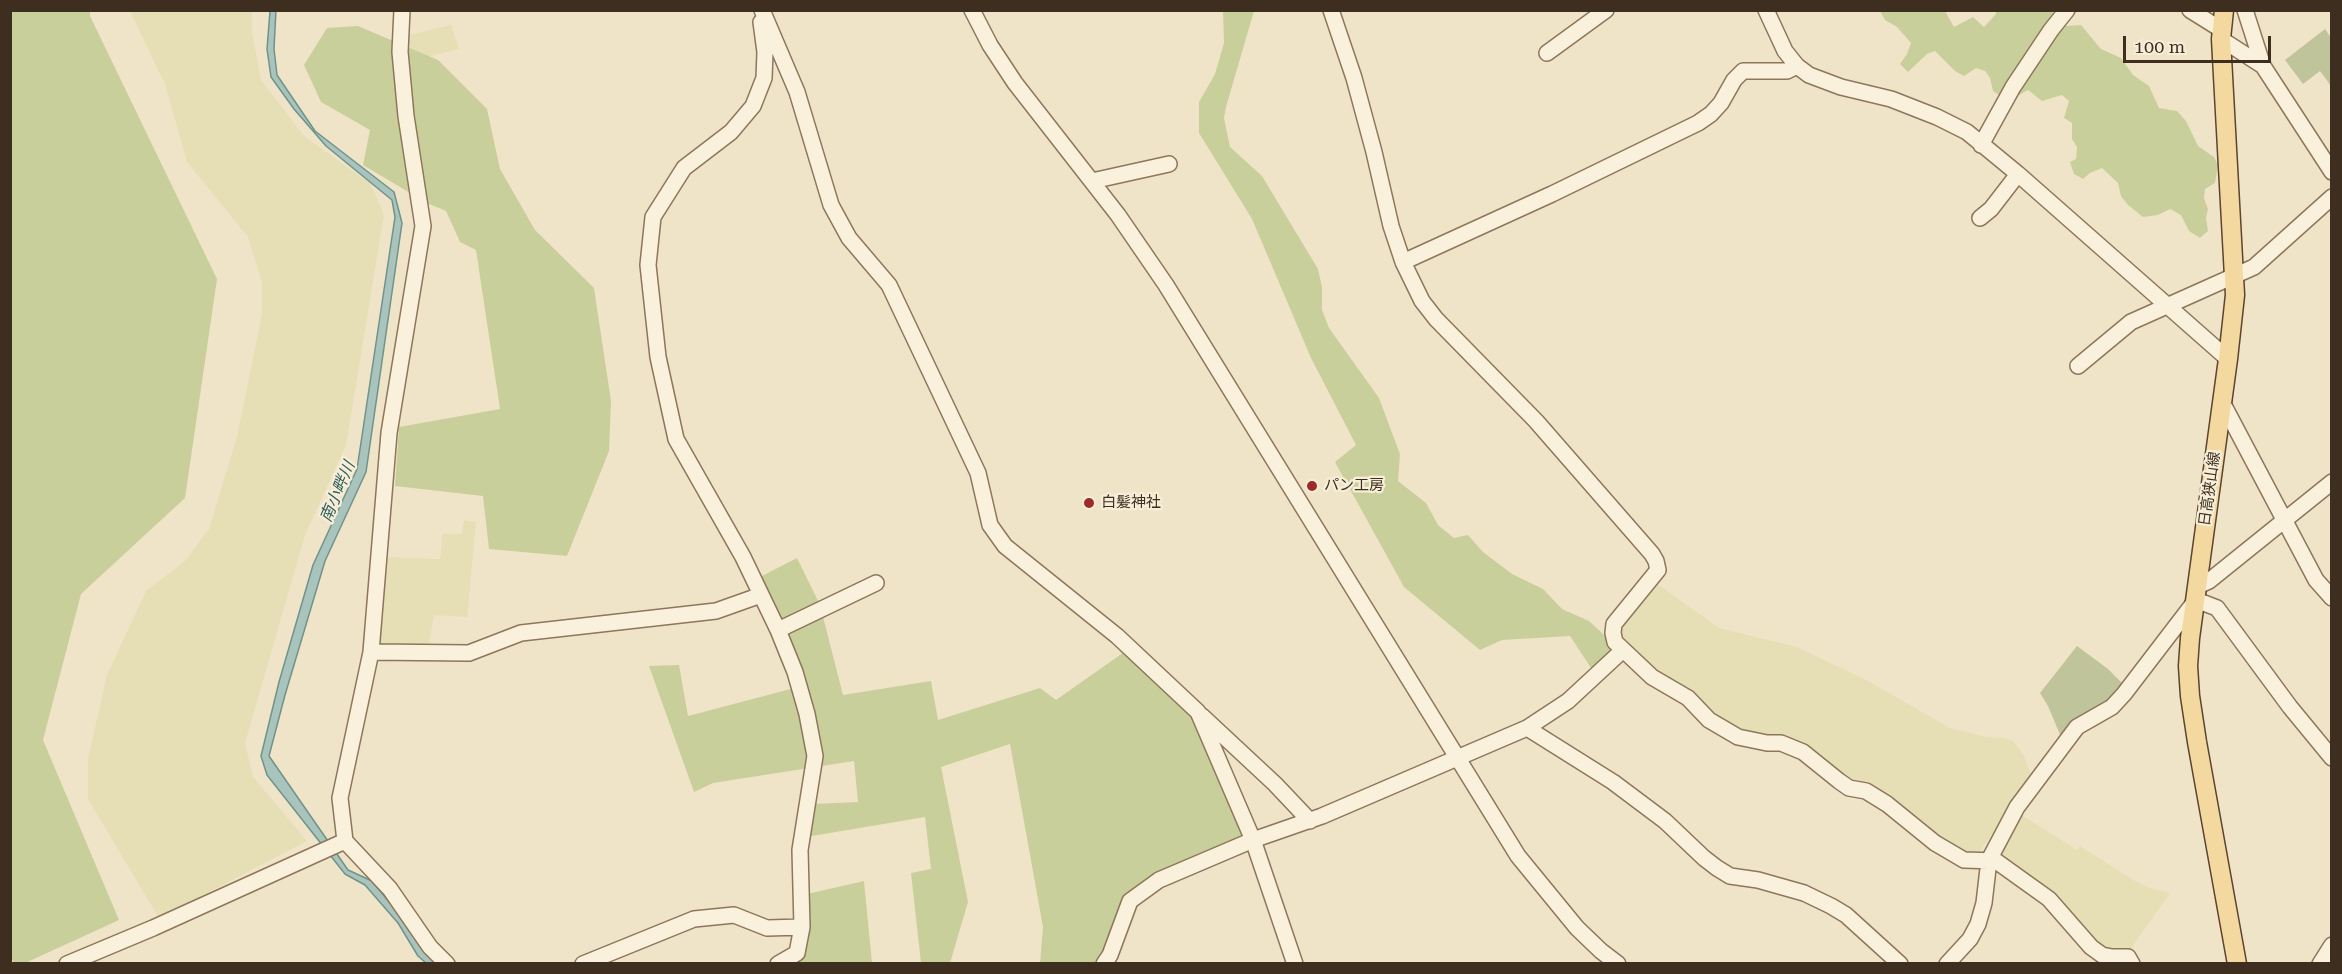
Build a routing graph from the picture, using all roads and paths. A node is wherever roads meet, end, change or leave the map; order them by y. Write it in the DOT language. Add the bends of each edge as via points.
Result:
graph roads {
  1 [pos="402,10"];
  2 [pos="761,10"];
  3 [pos="972,10"];
  4 [pos="1331,10"];
  5 [pos="1606,10"];
  6 [pos="1766,10"];
  7 [pos="2067,10"];
  8 [pos="2190,10"];
  9 [pos="2224,10"];
  10 [pos="2245,10"];
  11 [pos="2222,35"];
  12 [pos="1547,53"];
  13 [pos="1797,66"];
  14 [pos="2263,66"];
  15 [pos="1981,145"];
  16 [pos="1169,164"];
  17 [pos="2331,172"];
  18 [pos="2018,174"];
  19 [pos="1092,181"];
  20 [pos="2331,197"];
  21 [pos="1980,218"];
  22 [pos="1403,262"];
  23 [pos="2235,276"];
  24 [pos="2170,306"];
  25 [pos="2228,359"];
  26 [pos="2078,366"];
  27 [pos="2222,402"];
  28 [pos="2331,483"];
  29 [pos="2282,520"];
  30 [pos="876,583"];
  31 [pos="2197,593"];
  32 [pos="761,596"];
  33 [pos="2331,598"];
  34 [pos="778,630"];
  35 [pos="1623,650"];
  36 [pos="371,652"];
  37 [pos="1198,712"];
  38 [pos="1527,728"];
  39 [pos="2331,758"];
  40 [pos="1458,759"];
  41 [pos="1310,821"];
  42 [pos="1253,840"];
  43 [pos="335,845"];
  44 [pos="1989,860"];
  45 [pos="802,927"];
  46 [pos="2331,945"];
  47 [pos="592,962"];
  48 [pos="68,963"];
  49 [pos="447,963"];
  50 [pos="778,963"];
  51 [pos="1104,963"];
  52 [pos="1295,963"];
  53 [pos="1618,963"];
  54 [pos="1900,963"];
  55 [pos="1947,963"];
  56 [pos="2132,963"];
  57 [pos="2237,963"];
  58 [pos="2320,963"];
  1 -- 36 [label="street" via="400,52 406,116 423,226 389,433"];
  2 -- 32 [label="street" via="764,78 753,106 731,132 684,168 653,217 648,266 658,357 676,439"];
  2 -- 37 [label="street" via="797,92 831,205 849,238 889,285 978,473 990,525 1005,546 1118,636"];
  3 -- 19 [label="street" via="1015,83"];
  4 -- 22 [label="street" via="1361,104"];
  5 -- 12 [label="street"];
  6 -- 13 [label="street" via="1785,51"];
  7 -- 15 [label="street" via="2013,87"];
  8 -- 11 [label="street"];
  9 -- 11 [label="main road, 日高狭山線"];
  10 -- 14 [label="street"];
  11 -- 14 [label="street"];
  11 -- 23 [label="main road, 日高狭山線"];
  13 -- 15 [label="street" via="1841,87 1891,99 1936,117 1967,132"];
  13 -- 22 [label="street" via="1787,71 1743,70 1721,103 1698,123"];
  14 -- 17 [label="street"];
  15 -- 18 [label="street"];
  16 -- 19 [label="street"];
  18 -- 21 [label="street"];
  18 -- 24 [label="street"];
  19 -- 40 [label="street" via="1166,285"];
  20 -- 23 [label="street" via="2254,267"];
  22 -- 35 [label="street" via="1422,301 1436,319 1536,421 1652,554 1658,570 1614,624 1615,642"];
  23 -- 24 [label="street"];
  23 -- 25 [label="main road, 日高狭山線"];
  24 -- 25 [label="street"];
  24 -- 26 [label="street" via="2131,322"];
  25 -- 27 [label="main road, 日高狭山線"];
  27 -- 29 [label="street"];
  27 -- 31 [label="main road, 日高狭山線"];
  28 -- 29 [label="street"];
  29 -- 31 [label="street"];
  29 -- 33 [label="street" via="2316,580"];
  30 -- 34 [label="street"];
  31 -- 39 [label="street" via="2217,608"];
  31 -- 44 [label="street" via="2124,694 2112,707 2077,727 2017,807"];
  31 -- 57 [label="main road, 日高狭山線" via="2188,666 2190,696"];
  32 -- 34 [label="street"];
  32 -- 36 [label="street" via="716,611 521,633 469,653"];
  34 -- 45 [label="street" via="798,682 815,756 800,850"];
  35 -- 38 [label="street" via="1568,701"];
  35 -- 44 [label="street" via="1661,684 1688,698 1703,715 1738,737 1781,743 1803,752 1849,788 1866,791 1887,804 1935,843 1964,860"];
  36 -- 43 [label="street" via="340,791"];
  37 -- 41 [label="street"];
  37 -- 42 [label="street"];
  38 -- 40 [label="street"];
  38 -- 54 [label="street" via="1613,782 1730,876 1804,893 1831,906"];
  40 -- 41 [label="street"];
  40 -- 53 [label="street" via="1537,882 1577,928"];
  41 -- 42 [label="street"];
  42 -- 51 [label="street" via="1160,880 1130,901"];
  42 -- 52 [label="street"];
  43 -- 48 [label="street"];
  43 -- 49 [label="street" via="390,889 430,947"];
  44 -- 55 [label="street" via="1978,924 1970,939"];
  44 -- 56 [label="street" via="2049,899 2102,955 2128,957"];
  45 -- 47 [label="street" via="767,928 734,915 694,920"];
  45 -- 50 [label="street" via="797,953"];
  46 -- 58 [label="street"];
}
